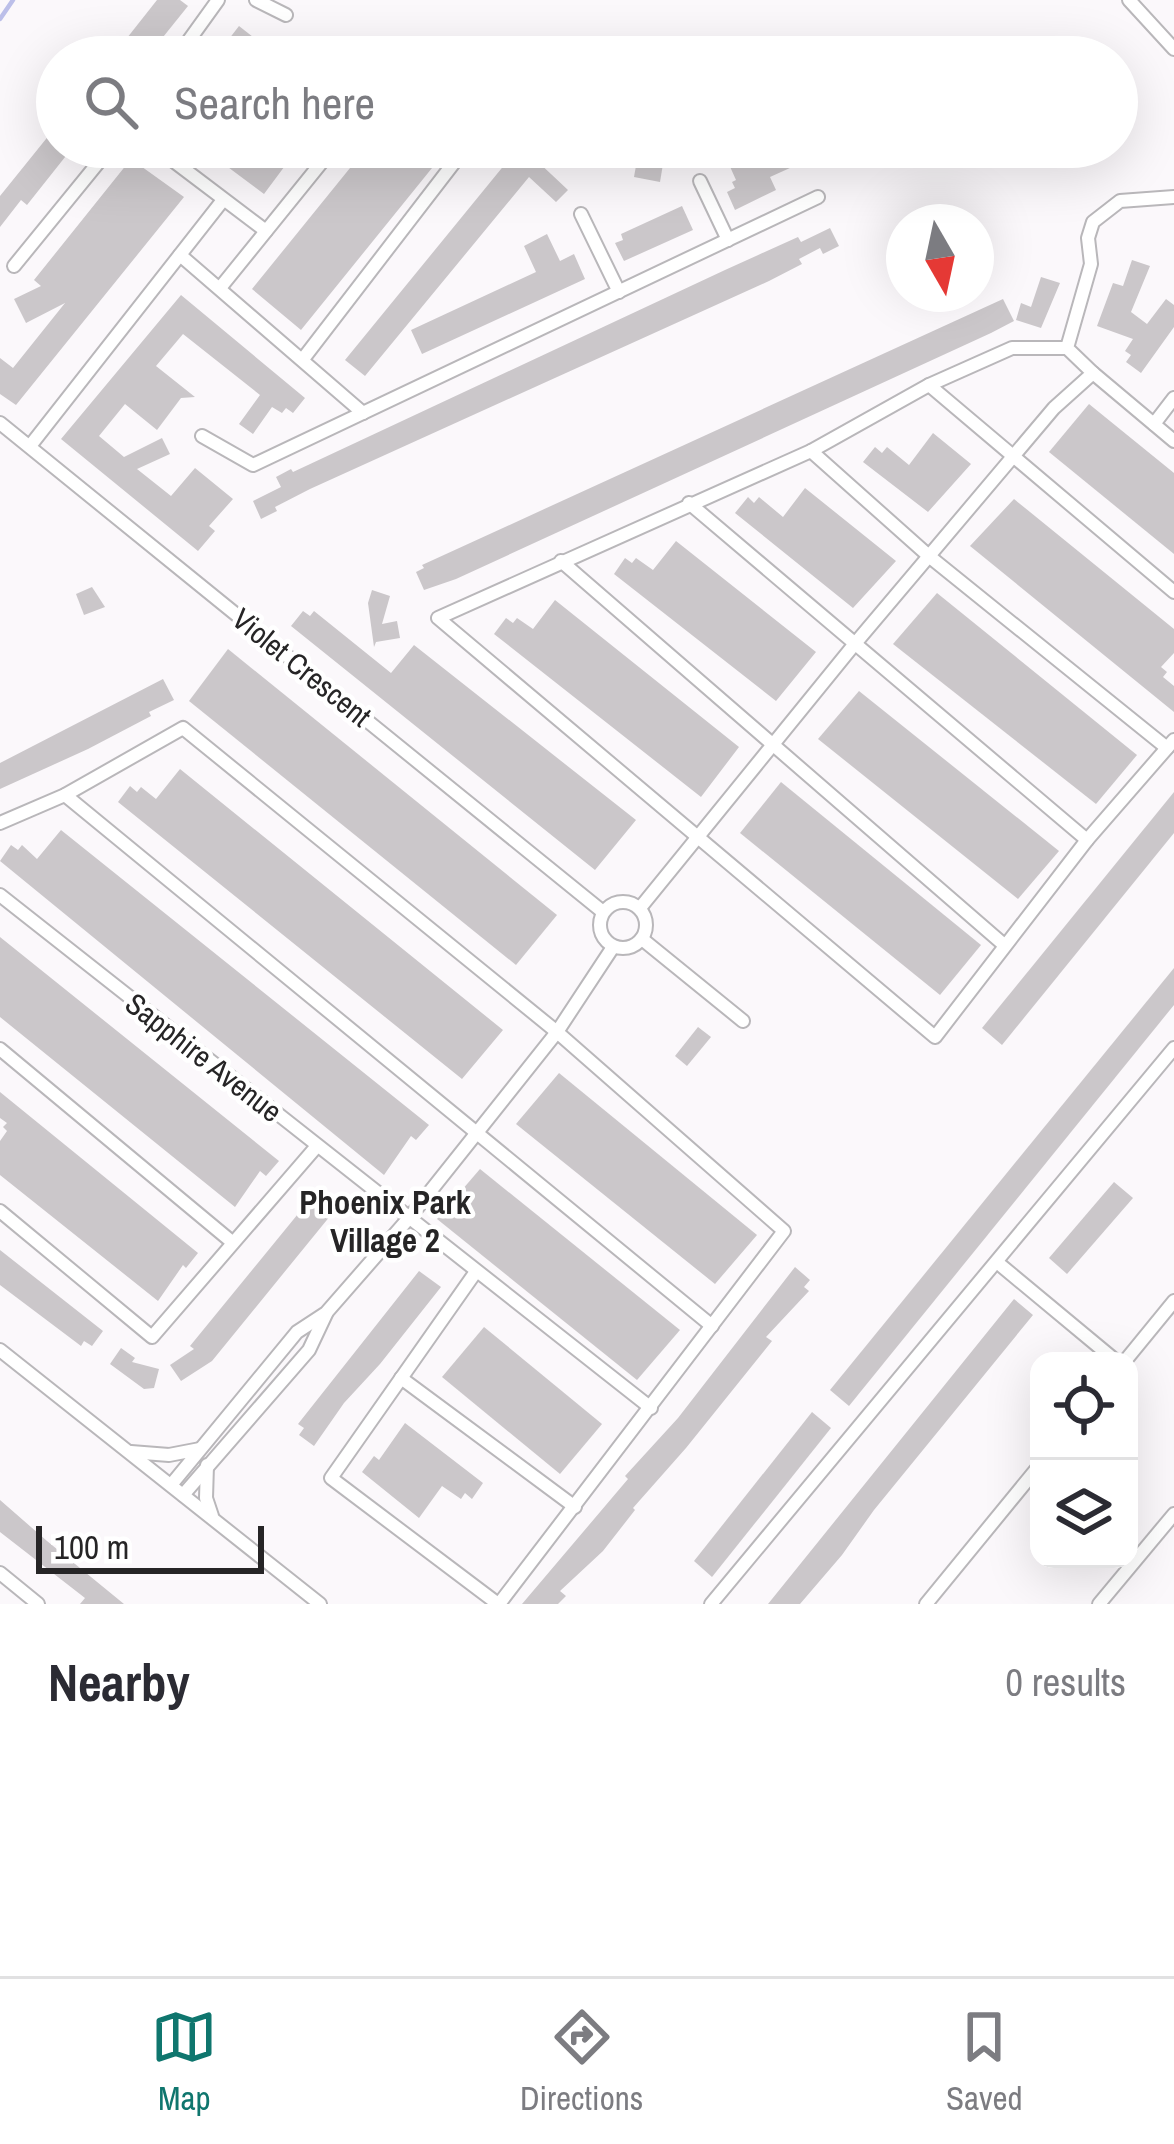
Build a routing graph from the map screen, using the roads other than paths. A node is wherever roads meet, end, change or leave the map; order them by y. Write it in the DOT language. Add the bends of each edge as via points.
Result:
graph roads {
  1 [pos="218,0"];
  2 [pos="256,0"];
  3 [pos="1129,0"];
  4 [pos="286,15"];
  5 [pos="192,36"];
  6 [pos="1174,49"];
  7 [pos="94,168"];
  8 [pos="182,168"];
  9 [pos="317,168"];
  10 [pos="450,168"];
  11 [pos="700,181"];
  12 [pos="1174,196"];
  13 [pos="818,197"];
  14 [pos="224,200"];
  15 [pos="581,214"];
  16 [pos="266,231"];
  17 [pos="728,240"];
  18 [pos="181,255"];
  19 [pos="14,266"];
  20 [pos="220,288"];
  21 [pos="619,292"];
  22 [pos="1067,348"];
  23 [pos="304,358"];
  24 [pos="1093,373"];
  25 [pos="929,385"];
  26 [pos="1174,398"];
  27 [pos="363,413"];
  28 [pos="0,423"];
  29 [pos="1154,424"];
  30 [pos="202,436"];
  31 [pos="1174,441"];
  32 [pos="30,446"];
  33 [pos="811,451"];
  34 [pos="1014,456"];
  35 [pos="689,503"];
  36 [pos="929,557"];
  37 [pos="561,561"];
  38 [pos="1174,592"];
  39 [pos="853,646"];
  40 [pos="773,741"];
  41 [pos="1170,744"];
  42 [pos="65,796"];
  43 [pos="0,823"];
  44 [pos="696,838"];
  45 [pos="1087,840"];
  46 [pos="0,896"];
  47 [pos="640,908"];
  48 [pos="603,912"];
  49 [pos="642,939"];
  50 [pos="1003,944"];
  51 [pos="613,946"];
  52 [pos="743,1021"];
  53 [pos="557,1032"];
  54 [pos="0,1048"];
  55 [pos="1174,1048"];
  56 [pos="477,1133"];
  57 [pos="317,1146"];
  58 [pos="0,1211"];
  59 [pos="409,1218"];
  60 [pos="232,1242"];
  61 [pos="998,1263"];
  62 [pos="475,1273"];
  63 [pos="1174,1301"];
  64 [pos="326,1312"];
  65 [pos="712,1326"];
  66 [pos="0,1350"];
  67 [pos="1105,1352"];
  68 [pos="1133,1352"];
  69 [pos="401,1378"];
  70 [pos="650,1408"];
  71 [pos="202,1449"];
  72 [pos="130,1452"];
  73 [pos="208,1464"];
  74 [pos="1030,1477"];
  75 [pos="171,1485"];
  76 [pos="183,1495"];
  77 [pos="575,1507"];
  78 [pos="1174,1514"];
  79 [pos="214,1520"];
  80 [pos="0,1573"];
  81 [pos="38,1604"];
  82 [pos="320,1604"];
  83 [pos="499,1604"];
  84 [pos="710,1604"];
  85 [pos="926,1604"];
  86 [pos="1099,1604"];
  1 -- 5 [label="street"];
  2 -- 4 [label="street"];
  3 -- 6 [label="street"];
  7 -- 19 [label="street"];
  8 -- 14 [label="street"];
  9 -- 16 [label="street"];
  10 -- 23 [label="street"];
  11 -- 17 [label="street"];
  12 -- 22 [label="street" via="1120,201 1093,222 1091,264"];
  13 -- 17 [label="street"];
  14 -- 16 [label="street"];
  14 -- 18 [label="street"];
  15 -- 21 [label="street"];
  16 -- 20 [label="street"];
  17 -- 21 [label="street"];
  18 -- 20 [label="street"];
  18 -- 32 [label="street"];
  20 -- 23 [label="street"];
  21 -- 27 [label="street"];
  22 -- 24 [label="street"];
  22 -- 25 [label="street" via="1012,347"];
  23 -- 27 [label="street"];
  24 -- 29 [label="street"];
  24 -- 34 [label="street"];
  25 -- 33 [label="street"];
  25 -- 34 [label="street"];
  26 -- 29 [label="street"];
  27 -- 30 [label="street" via="253,465"];
  28 -- 32 [label="street, Violet Crescent"];
  29 -- 31 [label="street"];
  32 -- 48 [label="street, Violet Crescent"];
  33 -- 35 [label="street"];
  33 -- 36 [label="street"];
  34 -- 36 [label="street"];
  34 -- 38 [label="street"];
  35 -- 37 [label="street"];
  35 -- 39 [label="street"];
  36 -- 39 [label="street"];
  36 -- 41 [label="street"];
  37 -- 40 [label="street"];
  37 -- 44 [label="street" via="437,619"];
  39 -- 40 [label="street"];
  39 -- 45 [label="street"];
  40 -- 44 [label="street"];
  40 -- 50 [label="street"];
  41 -- 45 [label="street"];
  42 -- 43 [label="street"];
  42 -- 53 [label="street" via="183,728"];
  42 -- 56 [label="street"];
  44 -- 47 [label="street"];
  44 -- 50 [label="street" via="935,1037"];
  45 -- 50 [label="street"];
  46 -- 57 [label="street, Sapphire Avenue"];
  47 -- 48 [label="street" via="625,902"];
  47 -- 49 [label="street"];
  48 -- 51 [label="street" via="602,935"];
  49 -- 51 [label="street"];
  49 -- 52 [label="street"];
  51 -- 53 [label="street"];
  53 -- 56 [label="street"];
  53 -- 65 [label="street" via="784,1231"];
  54 -- 60 [label="street"];
  55 -- 61 [label="street"];
  56 -- 59 [label="street"];
  56 -- 65 [label="street"];
  57 -- 59 [label="street, Sapphire Avenue"];
  57 -- 60 [label="street"];
  58 -- 60 [label="street" via="152,1337"];
  59 -- 62 [label="street, Sapphire Avenue"];
  59 -- 64 [label="street"];
  61 -- 67 [label="street"];
  61 -- 84 [label="street"];
  62 -- 69 [label="street"];
  62 -- 70 [label="street, Sapphire Avenue"];
  63 -- 68 [label="street"];
  64 -- 71 [label="street" via="297,1332"];
  64 -- 73 [label="street" via="309,1350"];
  65 -- 70 [label="street"];
  66 -- 72 [label="street"];
  69 -- 77 [label="street"];
  69 -- 83 [label="street" via="332,1478"];
  70 -- 77 [label="street"];
  71 -- 72 [label="street"];
  71 -- 75 [label="street"];
  72 -- 75 [label="street"];
  73 -- 76 [label="street"];
  73 -- 79 [label="street"];
  74 -- 85 [label="street"];
  75 -- 76 [label="street"];
  76 -- 79 [label="street"];
  77 -- 83 [label="street"];
  78 -- 86 [label="street"];
  79 -- 82 [label="street"];
  80 -- 81 [label="street"];
}
